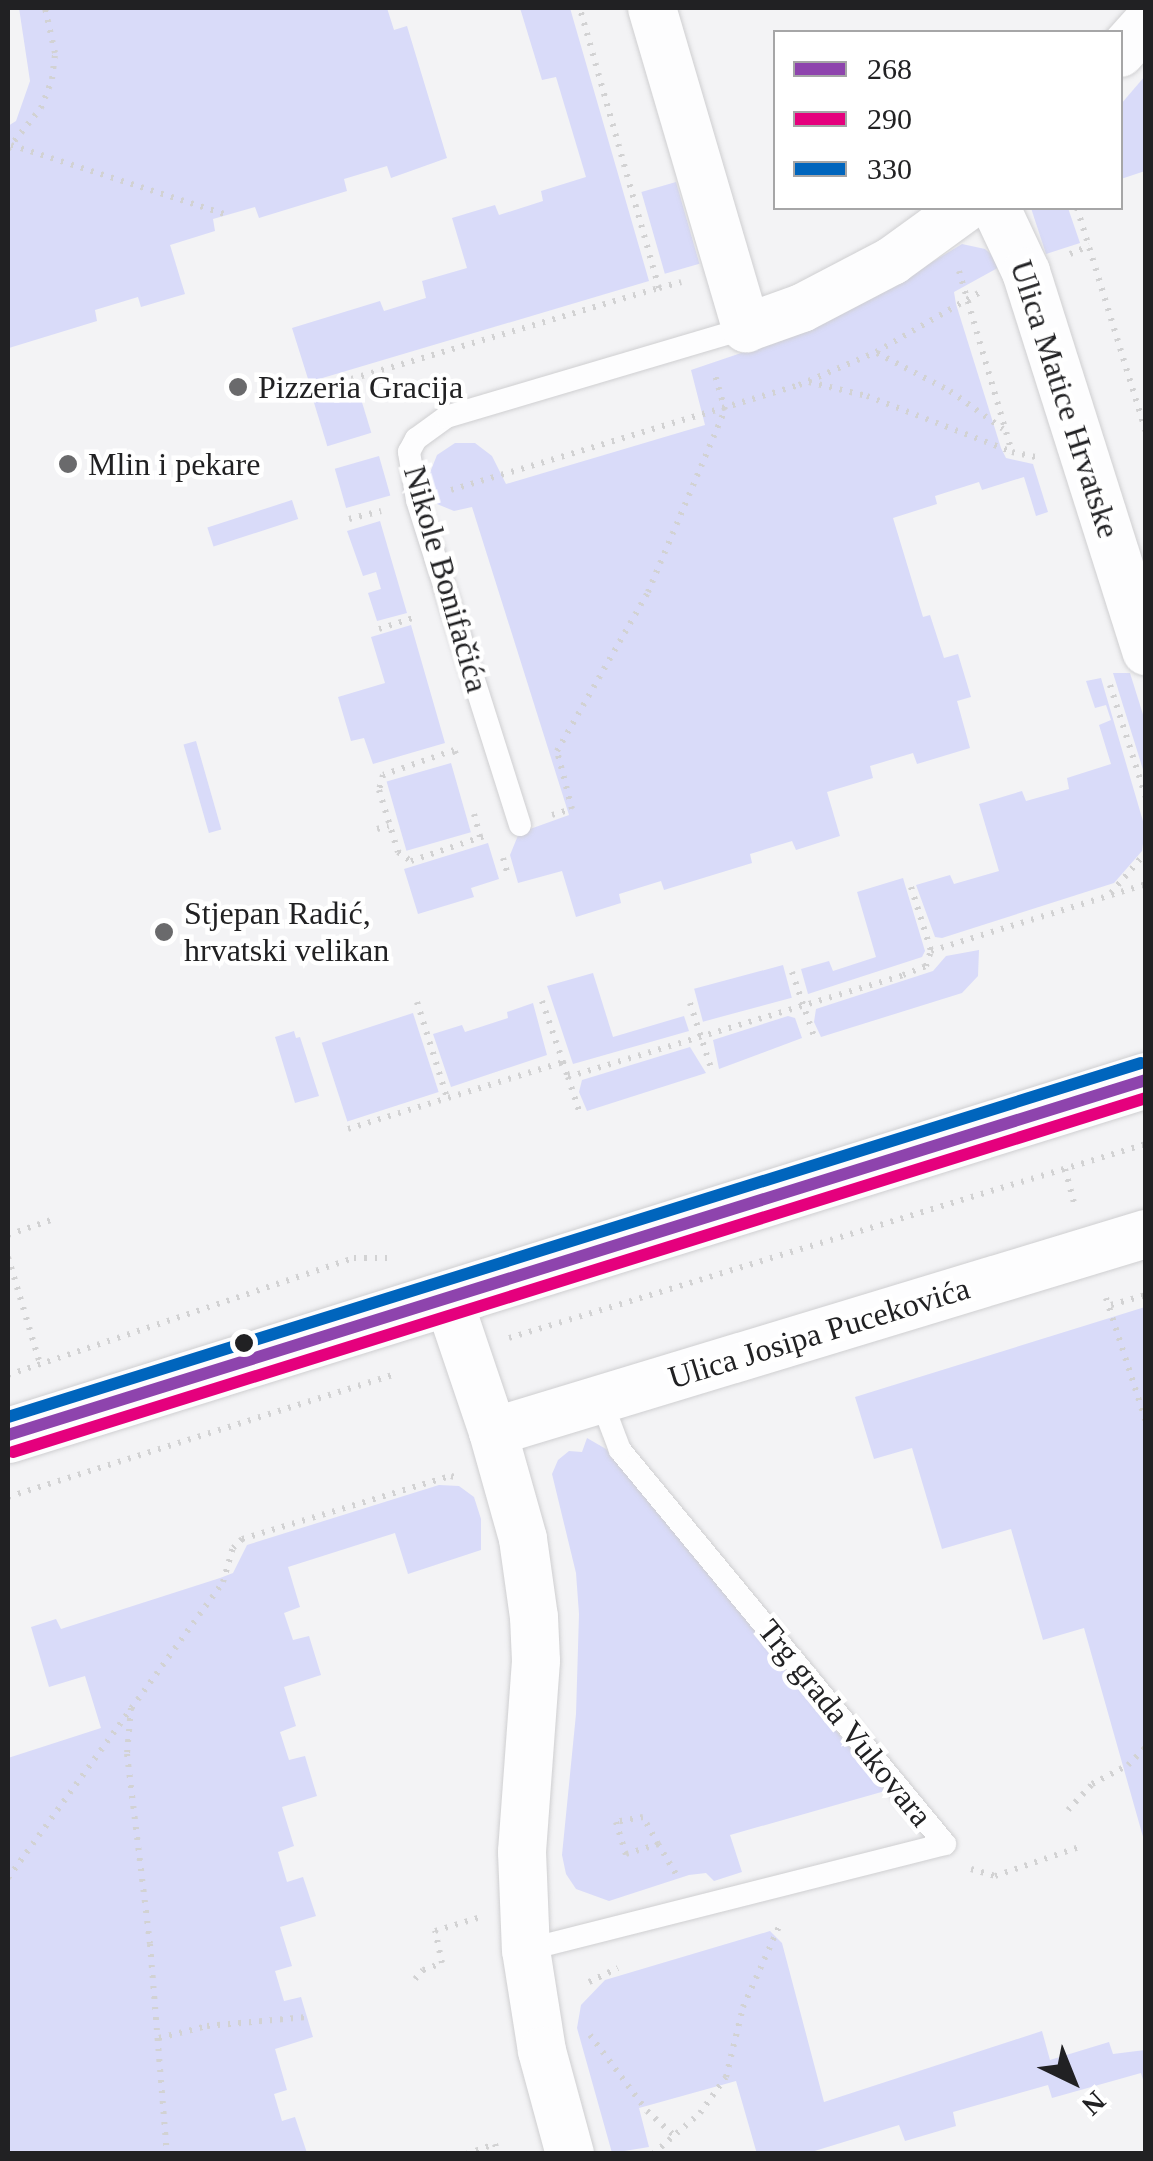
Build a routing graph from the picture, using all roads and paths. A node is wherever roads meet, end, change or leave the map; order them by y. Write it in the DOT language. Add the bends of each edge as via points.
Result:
graph roads {
  1 [pos="46,8"];
  2 [pos="580,8"];
  3 [pos="652,8"];
  4 [pos="1146,24"];
  5 [pos="1123,50"];
  6 [pos="10,147"];
  7 [pos="962,210"];
  8 [pos="997,210"];
  9 [pos="1078,210"];
  10 [pos="228,215"];
  11 [pos="1089,246"];
  12 [pos="1026,272"];
  13 [pos="660,288"];
  14 [pos="726,335"];
  15 [pos="876,352"];
  16 [pos="808,382"];
  17 [pos="311,391"];
  18 [pos="726,410"];
  19 [pos="1005,431"];
  20 [pos="1146,432"];
  21 [pos="1012,452"];
  22 [pos="502,476"];
  23 [pos="384,510"];
  24 [pos="349,519"];
  25 [pos="415,617"];
  26 [pos="379,628"];
  27 [pos="1146,651"];
  28 [pos="460,768"];
  29 [pos="470,802"];
  30 [pos="520,825"];
  31 [pos="389,826"];
  32 [pos="377,829"];
  33 [pos="1146,852"];
  34 [pos="1146,884"];
  35 [pos="910,887"];
  36 [pos="1107,896"];
  37 [pos="930,951"];
  38 [pos="792,972"];
  39 [pos="542,1001"];
  40 [pos="418,1002"];
  41 [pos="690,1003"];
  42 [pos="802,1004"];
  43 [pos="699,1036"];
  44 [pos="815,1040"];
  45 [pos="563,1062"];
  46 [pos="712,1071"];
  47 [pos="568,1077"];
  48 [pos="1146,1080"];
  49 [pos="447,1098"];
  50 [pos="580,1113"];
  51 [pos="348,1129"];
  52 [pos="1146,1144"];
  53 [pos="54,1220"];
  54 [pos="1146,1234"];
  55 [pos="8,1235"];
  56 [pos="8,1258"];
  57 [pos="1146,1294"];
  58 [pos="448,1298"];
  59 [pos="1111,1305"];
  60 [pos="466,1351"];
  61 [pos="40,1364"];
  62 [pos="601,1400"];
  63 [pos="493,1432"];
  64 [pos="8,1435"];
  65 [pos="468,1482"];
  66 [pos="8,1497"];
  67 [pos="131,1707"];
  68 [pos="1146,1747"];
  69 [pos="1068,1810"];
  70 [pos="658,1844"];
  71 [pos="8,1878"];
  72 [pos="683,1886"];
  73 [pos="782,1921"];
  74 [pos="525,1931"];
  75 [pos="415,1979"];
  76 [pos="307,2017"];
  77 [pos="587,2031"];
  78 [pos="159,2038"];
  79 [pos="674,2136"];
  80 [pos="167,2154"];
  81 [pos="466,2154"];
  82 [pos="498,2154"];
  83 [pos="570,2154"];
  84 [pos="653,2154"];
  1 -- 6 [label="path" via="55,53 52,79 41,108"];
  2 -- 13 [label="path"];
  3 -- 14 [label="street"];
  4 -- 5 [label="street"];
  6 -- 10 [label="path"];
  7 -- 14 [label="street" via="892,261 802,308"];
  8 -- 12 [label="street, Ulica Matice Hrvatske"];
  9 -- 11 [label="path"];
  11 -- 12 [label="path"];
  11 -- 20 [label="path"];
  12 -- 15 [label="path" via="966,298"];
  12 -- 27 [label="street, Ulica Matice Hrvatske"];
  13 -- 14 [label="path" via="682,281"];
  13 -- 17 [label="path"];
  14 -- 18 [label="path"];
  14 -- 30 [label="lane, Nikole Bonifačića" via="446,417 409,452 418,500"];
  15 -- 16 [label="path"];
  15 -- 19 [label="path" via="935,382"];
  16 -- 18 [label="path"];
  16 -- 21 [label="path" via="867,396"];
  18 -- 22 [label="path"];
  18 -- 30 [label="path" via="648,592 557,750 572,809"];
  23 -- 24 [label="path"];
  25 -- 26 [label="path"];
  28 -- 31 [label="path" via="454,750 383,775 379,790"];
  29 -- 31 [label="path" via="480,836 411,861 398,852"];
  31 -- 32 [label="path"];
  33 -- 36 [label="path"];
  34 -- 36 [label="path"];
  35 -- 37 [label="path"];
  36 -- 37 [label="path"];
  37 -- 42 [label="path" via="920,969"];
  38 -- 42 [label="path"];
  39 -- 45 [label="path"];
  40 -- 49 [label="path"];
  41 -- 43 [label="path"];
  42 -- 43 [label="path"];
  42 -- 44 [label="path"];
  43 -- 46 [label="path"];
  43 -- 47 [label="path"];
  45 -- 47 [label="path"];
  45 -- 49 [label="path"];
  47 -- 50 [label="path"];
  48 -- 58 [label="main road"];
  49 -- 51 [label="path"];
  52 -- 60 [label="path"];
  53 -- 55 [label="path"];
  54 -- 62 [label="street, Ulica Josipa Pucekovića"];
  56 -- 61 [label="path"];
  57 -- 59 [label="path"];
  58 -- 60 [label="street"];
  58 -- 64 [label="main road"];
  60 -- 63 [label="street"];
  60 -- 66 [label="path"];
  62 -- 63 [label="street, Ulica Josipa Pucekovića"];
  62 -- 74 [label="lane, Trg grada Vukovara" via="620,1450 945,1844"];
  63 -- 74 [label="street" via="522,1539 534,1618 522,1852"];
  65 -- 67 [label="path" via="452,1476 242,1539 223,1582"];
  67 -- 71 [label="path"];
  67 -- 78 [label="path" via="127,1754"];
  68 -- 69 [label="path" via="1092,1784"];
  70 -- 70 [label="path" via="626,1854 616,1822 643,1817"];
  70 -- 72 [label="path"];
  73 -- 79 [label="path" via="743,2007 726,2077"];
  74 -- 75 [label="path" via="472,1919 435,1931 442,1963"];
  74 -- 83 [label="street" via="542,2051"];
  76 -- 78 [label="path" via="206,2026"];
  77 -- 79 [label="path"];
  78 -- 80 [label="path"];
  79 -- 84 [label="path"];
  81 -- 82 [label="path" via="495,2144"];
}
